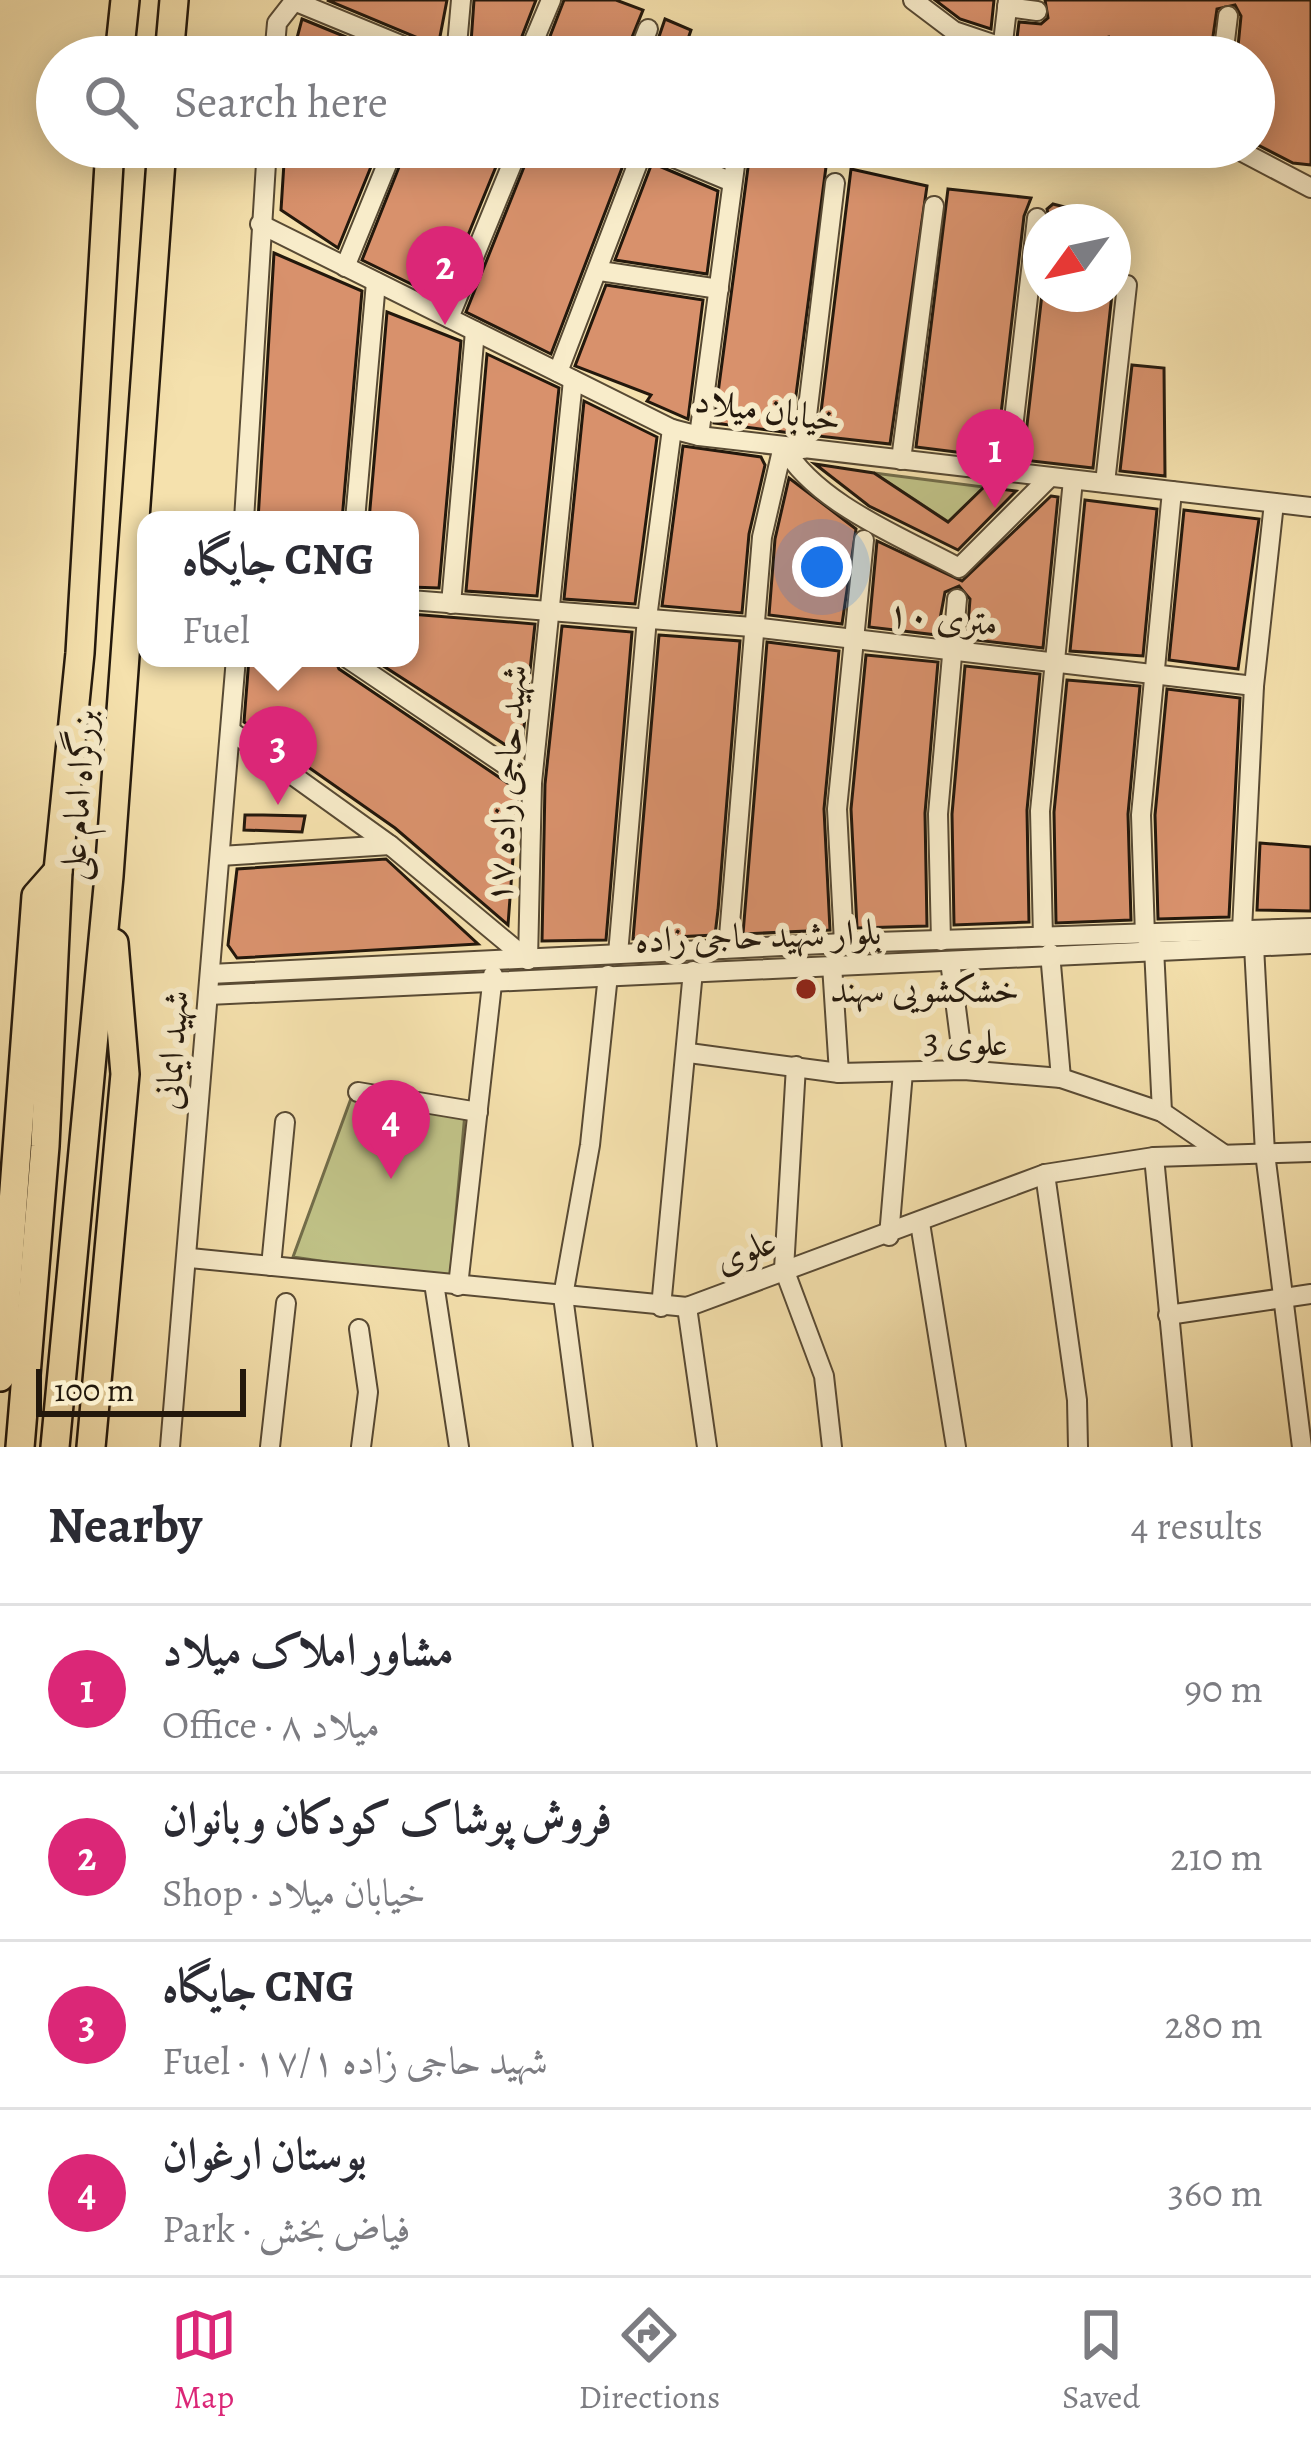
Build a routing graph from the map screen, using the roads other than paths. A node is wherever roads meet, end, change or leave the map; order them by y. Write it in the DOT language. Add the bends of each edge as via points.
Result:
graph roads {
  1 [pos="124,0"];
  2 [pos="174,0"];
  3 [pos="295,0"];
  4 [pos="461,0"];
  5 [pos="550,0"];
  6 [pos="914,0"];
  7 [pos="1007,4"];
  8 [pos="1037,11"];
  9 [pos="1228,16"];
  10 [pos="648,29"];
  11 [pos="121,36"];
  12 [pos="171,36"];
  13 [pos="276,36"];
  14 [pos="380,36"];
  15 [pos="458,36"];
  16 [pos="535,36"];
  17 [pos="645,36"];
  18 [pos="966,36"];
  19 [pos="1004,36"];
  20 [pos="1226,36"];
  21 [pos="109,168"];
  22 [pos="160,168"];
  23 [pos="265,168"];
  24 [pos="385,168"];
  25 [pos="510,168"];
  26 [pos="638,168"];
  27 [pos="698,168"];
  28 [pos="734,168"];
  29 [pos="1273,168"];
  30 [pos="732,182"];
  31 [pos="835,183"];
  32 [pos="1311,188"];
  33 [pos="934,206"];
  34 [pos="260,224"];
  35 [pos="345,266"];
  36 [pos="599,272"];
  37 [pos="376,282"];
  38 [pos="719,290"];
  39 [pos="1026,312"];
  40 [pos="1124,312"];
  41 [pos="449,318"];
  42 [pos="475,331"];
  43 [pos="565,376"];
  44 [pos="672,429"];
  45 [pos="699,436"];
  46 [pos="793,447"];
  47 [pos="901,460"];
  48 [pos="1007,472"];
  49 [pos="1050,477"];
  50 [pos="1073,480"];
  51 [pos="1106,483"];
  52 [pos="1172,491"];
  53 [pos="1274,503"];
  54 [pos="1311,507"];
  55 [pos="244,511"];
  56 [pos="356,511"];
  57 [pos="864,540"];
  58 [pos="957,599"];
  59 [pos="419,601"];
  60 [pos="452,604"];
  61 [pos="550,614"];
  62 [pos="647,618"];
  63 [pos="752,627"];
  64 [pos="854,640"];
  65 [pos="953,650"];
  66 [pos="1053,663"];
  67 [pos="235,667"];
  68 [pos="360,667"];
  69 [pos="1154,674"];
  70 [pos="1254,686"];
  71 [pos="231,731"];
  72 [pos="532,783"];
  73 [pos="390,844"];
  74 [pos="220,856"];
  75 [pos="58,871"];
  76 [pos="109,877"];
  77 [pos="485,926"];
  78 [pos="1311,928"];
  79 [pos="1248,938"];
  80 [pos="941,941"];
  81 [pos="1150,942"];
  82 [pos="844,943"];
  83 [pos="1311,944"];
  84 [pos="1047,945"];
  85 [pos="728,948"];
  86 [pos="618,954"];
  87 [pos="528,960"];
  88 [pos="950,961"];
  89 [pos="492,962"];
  90 [pos="832,965"];
  91 [pos="693,971"];
  92 [pos="210,974"];
  93 [pos="608,975"];
  94 [pos="494,982"];
  95 [pos="208,995"];
  96 [pos="689,1053"];
  97 [pos="796,1066"];
  98 [pos="964,1070"];
  99 [pos="903,1072"];
  100 [pos="838,1073"];
  101 [pos="1061,1078"];
  102 [pos="358,1093"];
  103 [pos="478,1112"];
  104 [pos="1162,1112"];
  105 [pos="285,1122"];
  106 [pos="1311,1152"];
  107 [pos="1265,1153"];
  108 [pos="1223,1154"];
  109 [pos="1154,1157"];
  110 [pos="1045,1174"];
  111 [pos="920,1223"];
  112 [pos="890,1236"];
  113 [pos="190,1258"];
  114 [pos="11,1261"];
  115 [pos="271,1266"];
  116 [pos="784,1269"];
  117 [pos="434,1283"];
  118 [pos="458,1286"];
  119 [pos="1311,1294"];
  120 [pos="0,1295"];
  121 [pos="562,1297"];
  122 [pos="1284,1298"];
  123 [pos="286,1303"];
  124 [pos="661,1307"];
  125 [pos="687,1307"];
  126 [pos="1168,1315"];
  127 [pos="359,1330"];
  128 [pos="0,1376"];
  129 [pos="20,1447"];
  130 [pos="55,1447"];
  131 [pos="91,1447"];
  132 [pos="170,1447"];
  133 [pos="270,1447"];
  134 [pos="361,1447"];
  135 [pos="459,1447"];
  136 [pos="583,1447"];
  137 [pos="707,1447"];
  138 [pos="832,1447"];
  139 [pos="956,1447"];
  140 [pos="1078,1447"];
  141 [pos="1182,1447"];
  142 [pos="1302,1447"];
  1 -- 11 [label="highway"];
  2 -- 12 [label="highway"];
  3 -- 13 [label="street"];
  3 -- 14 [label="street"];
  4 -- 15 [label="street"];
  5 -- 16 [label="street"];
  6 -- 18 [label="street"];
  7 -- 8 [label="street"];
  7 -- 19 [label="street"];
  9 -- 20 [label="street"];
  10 -- 17 [label="street"];
  21 -- 75 [label="highway, بزرگراه امام علی" via="80,653"];
  22 -- 76 [label="highway, بزرگراه امام علی"];
  23 -- 34 [label="street"];
  24 -- 35 [label="street"];
  25 -- 41 [label="street"];
  26 -- 36 [label="street, شهید حاجی زاده ۱۷"];
  27 -- 30 [label="street"];
  28 -- 30 [label="street"];
  29 -- 32 [label="street"];
  30 -- 38 [label="street"];
  31 -- 46 [label="street"];
  33 -- 47 [label="street"];
  34 -- 35 [label="street, خیابان میلاد"];
  34 -- 55 [label="street"];
  35 -- 37 [label="street, خیابان میلاد"];
  36 -- 38 [label="street"];
  36 -- 43 [label="street, شهید حاجی زاده ۱۷"];
  37 -- 41 [label="street, خیابان میلاد"];
  37 -- 56 [label="street"];
  38 -- 45 [label="street"];
  39 -- 48 [label="street"];
  40 -- 51 [label="street"];
  41 -- 42 [label="street, خیابان میلاد"];
  42 -- 43 [label="street, خیابان میلاد"];
  42 -- 60 [label="street"];
  43 -- 44 [label="street, خیابان میلاد"];
  43 -- 61 [label="street, شهید حاجی زاده ۱۷"];
  44 -- 45 [label="street, خیابان میلاد"];
  44 -- 62 [label="street"];
  45 -- 46 [label="street, خیابان میلاد"];
  46 -- 47 [label="street, خیابان میلاد"];
  46 -- 49 [label="street" via="796,469 959,568"];
  46 -- 63 [label="street" via="762,537"];
  47 -- 48 [label="street, خیابان میلاد"];
  48 -- 49 [label="street, خیابان میلاد"];
  49 -- 50 [label="street, خیابان میلاد"];
  50 -- 51 [label="street, خیابان میلاد"];
  50 -- 66 [label="street"];
  51 -- 52 [label="street, خیابان میلاد"];
  52 -- 53 [label="street, خیابان میلاد"];
  52 -- 69 [label="street"];
  53 -- 54 [label="street, خیابان میلاد"];
  53 -- 70 [label="street"];
  57 -- 64 [label="street"];
  58 -- 65 [label="street"];
  59 -- 60 [label="street, ۱۰ متری"];
  60 -- 61 [label="street, ۱۰ متری"];
  61 -- 62 [label="street, ۱۰ متری"];
  61 -- 72 [label="street, شهید حاجی زاده ۱۷"];
  62 -- 63 [label="street, ۱۰ متری"];
  62 -- 86 [label="street"];
  63 -- 64 [label="street, ۱۰ متری"];
  63 -- 85 [label="street"];
  64 -- 65 [label="street, ۱۰ متری"];
  64 -- 82 [label="street" via="837,809"];
  65 -- 66 [label="street, ۱۰ متری"];
  65 -- 80 [label="street" via="938,814"];
  66 -- 69 [label="street, ۱۰ متری"];
  66 -- 84 [label="street" via="1040,811"];
  67 -- 71 [label="street, شهید ایمانی"];
  68 -- 72 [label="street"];
  69 -- 70 [label="street, ۱۰ متری"];
  69 -- 81 [label="street" via="1141,815"];
  70 -- 79 [label="street"];
  71 -- 73 [label="street"];
  71 -- 74 [label="street, شهید ایمانی"];
  72 -- 87 [label="street, شهید حاجی زاده ۱۷"];
  73 -- 74 [label="street"];
  73 -- 77 [label="street"];
  74 -- 92 [label="street, شهید ایمانی"];
  75 -- 114 [label="highway" via="36,896"];
  75 -- 129 [label="highway, بزرگراه امام علی"];
  76 -- 130 [label="highway, بزرگراه امام علی"];
  76 -- 131 [label="highway" via="124,1074"];
  77 -- 87 [label="street"];
  77 -- 89 [label="street"];
  78 -- 79 [label="street, بلوار شهید حاجی زاده"];
  79 -- 81 [label="street, بلوار شهید حاجی زاده"];
  79 -- 83 [label="street, بلوار شهید حاجی زاده"];
  79 -- 107 [label="street"];
  80 -- 82 [label="street, بلوار شهید حاجی زاده"];
  80 -- 84 [label="street, بلوار شهید حاجی زاده"];
  81 -- 84 [label="street, بلوار شهید حاجی زاده"];
  81 -- 104 [label="street"];
  82 -- 85 [label="street, بلوار شهید حاجی زاده"];
  84 -- 88 [label="street, بلوار شهید حاجی زاده"];
  84 -- 101 [label="street"];
  85 -- 86 [label="street, بلوار شهید حاجی زاده"];
  86 -- 87 [label="street, بلوار شهید حاجی زاده"];
  87 -- 89 [label="street, بلوار شهید حاجی زاده"];
  88 -- 90 [label="street, بلوار شهید حاجی زاده"];
  88 -- 98 [label="street"];
  89 -- 92 [label="street, بلوار شهید حاجی زاده"];
  89 -- 94 [label="street"];
  90 -- 91 [label="street, بلوار شهید حاجی زاده"];
  90 -- 100 [label="street"];
  91 -- 93 [label="street, بلوار شهید حاجی زاده"];
  91 -- 96 [label="street"];
  92 -- 95 [label="street, شهید ایمانی"];
  93 -- 94 [label="street, بلوار شهید حاجی زاده"];
  93 -- 121 [label="street" via="590,1145"];
  94 -- 95 [label="street, بلوار شهید حاجی زاده"];
  94 -- 103 [label="street"];
  95 -- 113 [label="street, شهید ایمانی"];
  96 -- 97 [label="street, علوی 3"];
  96 -- 124 [label="street"];
  97 -- 100 [label="street, علوی 3"];
  97 -- 116 [label="street"];
  98 -- 99 [label="street, علوی 3"];
  98 -- 101 [label="street, علوی 3"];
  99 -- 100 [label="street, علوی 3"];
  99 -- 112 [label="street"];
  101 -- 104 [label="street, علوی 3"];
  102 -- 103 [label="street"];
  103 -- 118 [label="street"];
  104 -- 108 [label="street, علوی 3"];
  105 -- 115 [label="street"];
  106 -- 107 [label="street, علوی"];
  107 -- 108 [label="street, علوی"];
  107 -- 122 [label="street"];
  108 -- 109 [label="street, علوی"];
  109 -- 110 [label="street, علوی"];
  109 -- 126 [label="street"];
  110 -- 111 [label="street, علوی"];
  110 -- 140 [label="street"];
  111 -- 112 [label="street, علوی"];
  111 -- 139 [label="street"];
  112 -- 116 [label="street, علوی"];
  113 -- 115 [label="street, علوی"];
  113 -- 132 [label="street, شهید ایمانی"];
  114 -- 120 [label="street"];
  114 -- 128 [label="highway"];
  115 -- 117 [label="street, علوی"];
  116 -- 125 [label="street, علوی"];
  116 -- 138 [label="street" via="824,1376"];
  117 -- 118 [label="street, علوی"];
  117 -- 135 [label="street"];
  118 -- 121 [label="street, علوی"];
  119 -- 122 [label="street"];
  121 -- 124 [label="street, علوی"];
  121 -- 136 [label="street"];
  122 -- 126 [label="street"];
  122 -- 142 [label="street"];
  123 -- 133 [label="street"];
  124 -- 125 [label="street, علوی"];
  125 -- 137 [label="street"];
  126 -- 141 [label="street"];
  127 -- 134 [label="street" via="368,1392"];
}
